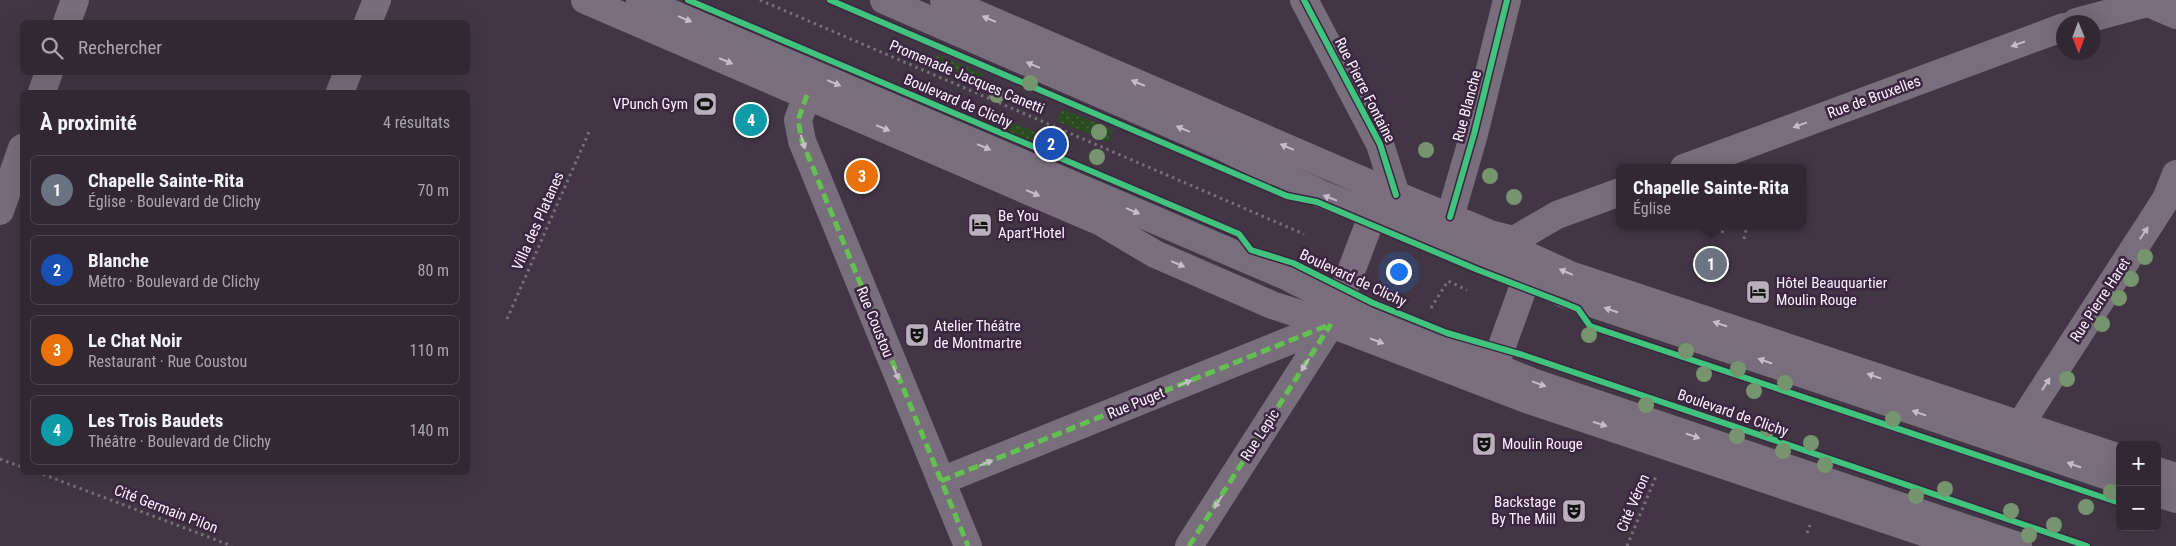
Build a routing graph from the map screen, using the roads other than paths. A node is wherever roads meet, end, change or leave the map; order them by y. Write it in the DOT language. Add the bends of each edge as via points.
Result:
graph roads {
  1 [pos="75,0"];
  2 [pos="377,0"];
  3 [pos="585,0"];
  4 [pos="640,0"];
  5 [pos="884,0"];
  6 [pos="944,0"];
  7 [pos="1304,0"];
  8 [pos="1507,0"];
  9 [pos="2146,1"];
  10 [pos="2176,14"];
  11 [pos="2099,15"];
  12 [pos="68,20"];
  13 [pos="369,20"];
  14 [pos="2056,30"];
  15 [pos="48,75"];
  16 [pos="347,75"];
  17 [pos="43,90"];
  18 [pos="341,90"];
  19 [pos="806,95"];
  20 [pos="20,154"];
  21 [pos="1695,164"];
  22 [pos="2176,174"];
  23 [pos="1616,193"];
  24 [pos="1396,195"];
  25 [pos="0,211"];
  26 [pos="1375,215"];
  27 [pos="1450,217"];
  28 [pos="1522,255"];
  29 [pos="1335,313"];
  30 [pos="1491,375"];
  31 [pos="2020,424"];
  32 [pos="2116,457"];
  33 [pos="2161,472"];
  34 [pos="2176,477"];
  35 [pos="2116,479"];
  36 [pos="941,481"];
  37 [pos="2161,494"];
  38 [pos="2176,499"];
  39 [pos="968,546"];
  40 [pos="1189,546"];
  41 [pos="1965,546"];
  42 [pos="2018,546"];
  1 -- 12 [label="street"];
  2 -- 13 [label="street"];
  3 -- 19 [label="main road, Boulevard de Clichy, one-way"];
  4 -- 29 [label="street, Boulevard de Clichy, one-way" via="1294,280"];
  26 -- 5 [label="street, one-way"];
  24 -- 6 [label="main road, one-way"];
  7 -- 24 [label="street, Rue Pierre Fontaine" via="1380,144"];
  8 -- 27 [label="street, Rue Blanche"];
  9 -- 10 [label="street"];
  9 -- 11 [label="street"];
  14 -- 21 [label="street, Rue de Bruxelles, one-way"];
  15 -- 17 [label="street"];
  16 -- 18 [label="street"];
  19 -- 29 [label="main road, Boulevard de Clichy, one-way" via="1102,222 1155,254 1272,304"];
  19 -- 36 [label="street, Rue Coustou, one-way" via="798,120 802,141"];
  20 -- 25 [label="street"];
  31 -- 22 [label="street, Rue Pierre Haret, one-way" via="2166,199"];
  23 -- 28 [label="street" via="1557,215"];
  24 -- 26 [label="main road"];
  24 -- 27 [label="main road"];
  26 -- 28 [label="street"];
  26 -- 29 [label="main road"];
  27 -- 28 [label="main road" via="1490,234"];
  28 -- 30 [label="main road" via="1523,288"];
  31 -- 28 [label="main road, one-way" via="1570,274"];
  35 -- 28 [label="street, one-way" via="1564,294"];
  29 -- 30 [label="main road, Boulevard de Clichy, one-way"];
  36 -- 29 [label="street, Rue Puget, one-way"];
  29 -- 40 [label="street, Rue Lepic, one-way"];
  30 -- 41 [label="main road, Boulevard de Clichy, one-way" via="1526,399"];
  30 -- 42 [label="street, Boulevard de Clichy, one-way" via="1576,397"];
  31 -- 32 [label="main road"];
  33 -- 34 [label="main road"];
  36 -- 39 [label="street, Rue Coustou"];
  37 -- 38 [label="street"];
}
